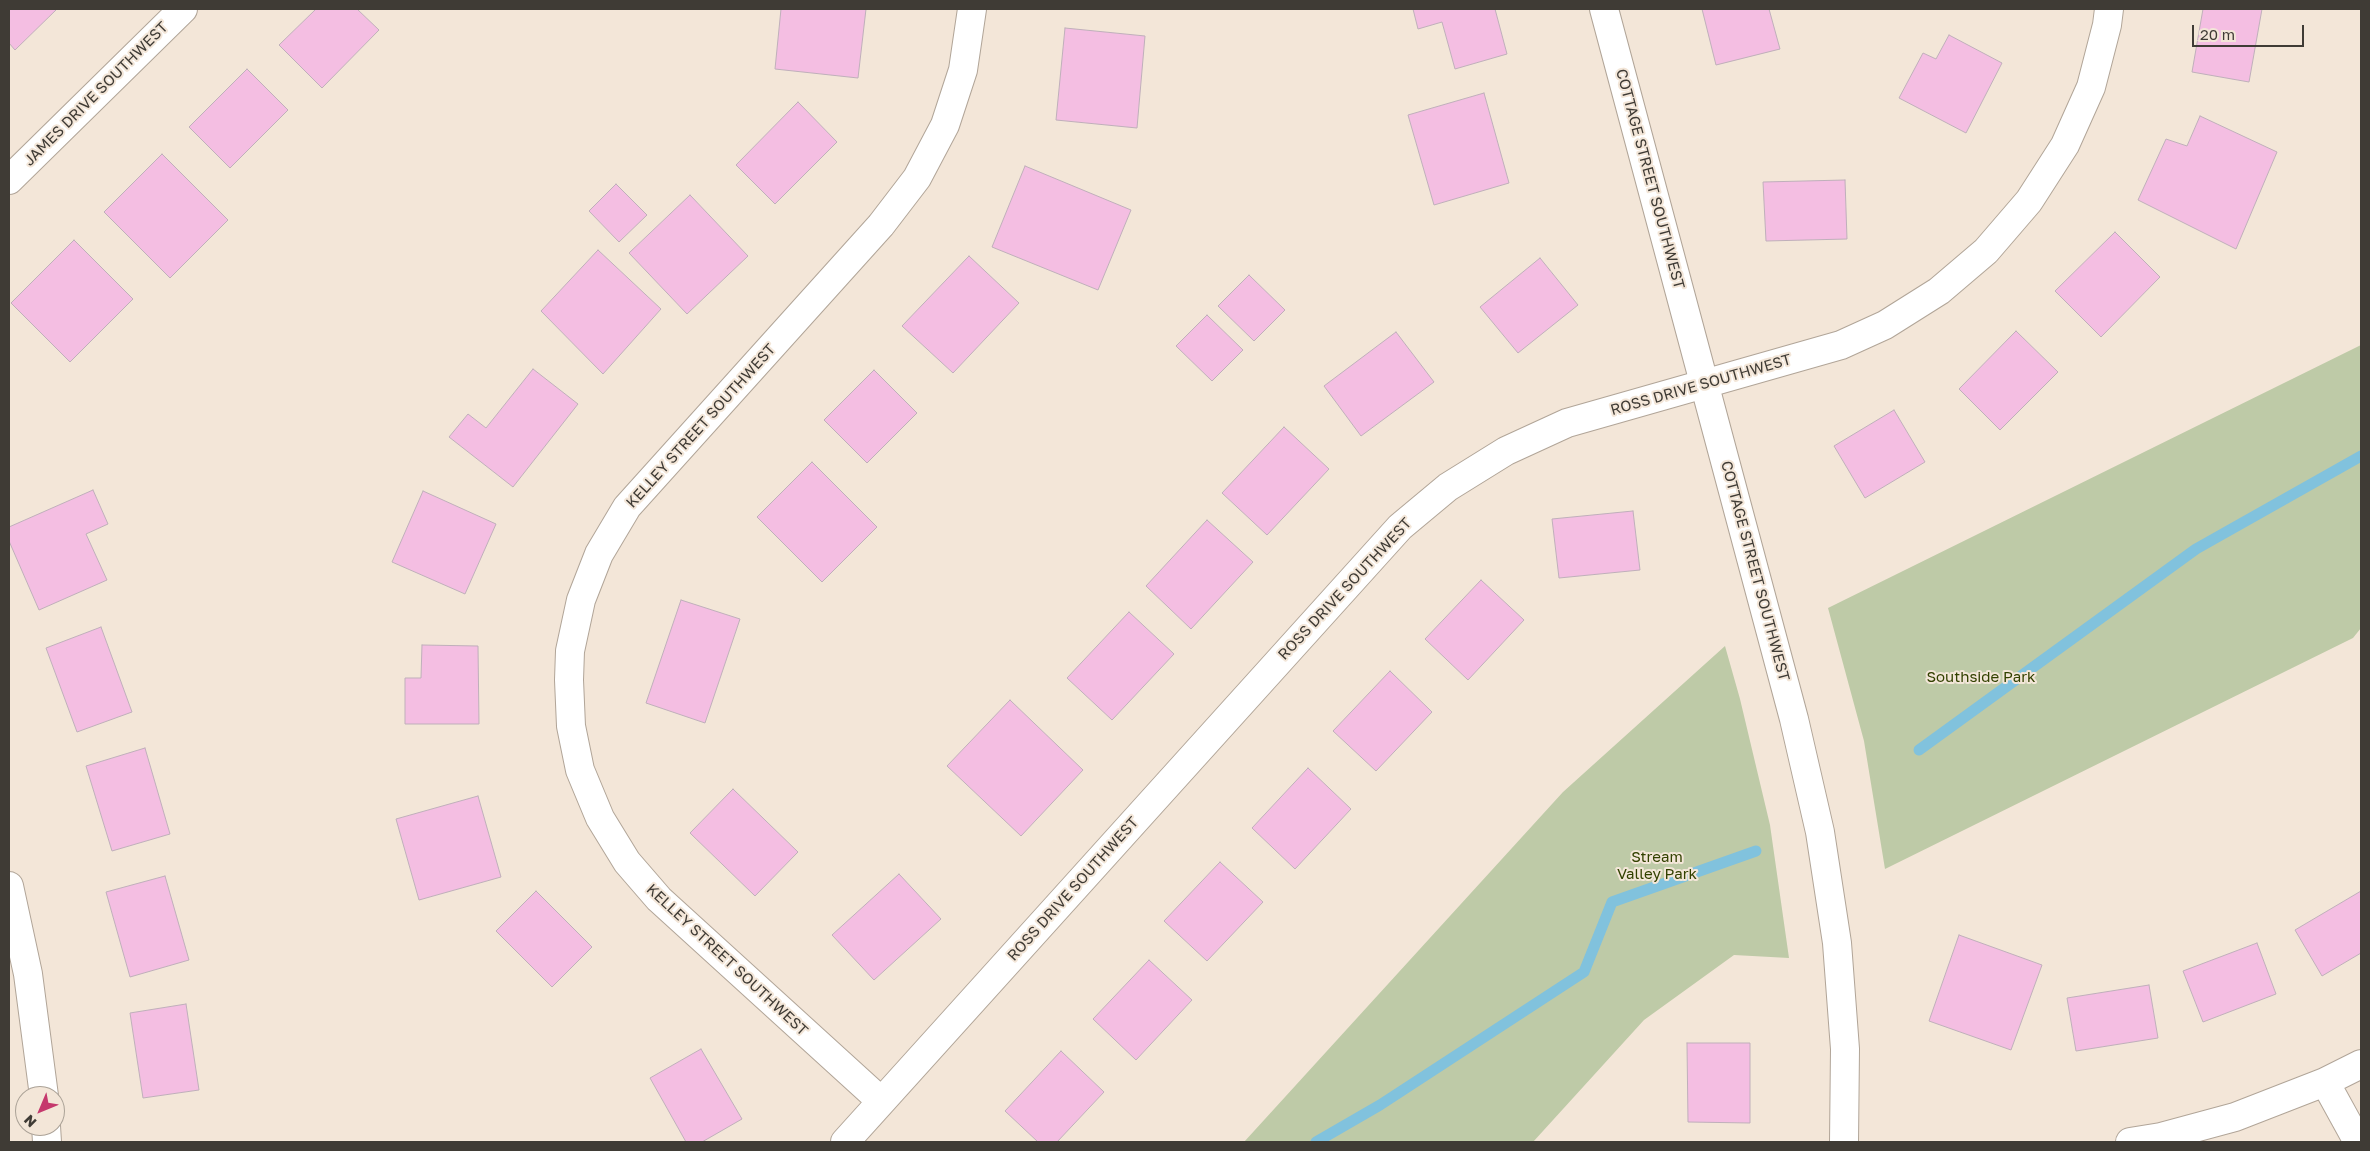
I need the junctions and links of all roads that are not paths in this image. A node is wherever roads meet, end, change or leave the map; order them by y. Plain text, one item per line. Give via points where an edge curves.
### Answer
1 (183, 9) edge
2 (972, 9) edge
3 (1604, 9) edge
4 (2109, 9) edge
5 (9, 180) edge
6 (1704, 384) junction
7 (9, 886) edge
8 (2361, 1064) edge
9 (2325, 1082) junction
10 (43, 1086) edge
11 (881, 1101) junction
12 (845, 1142) edge
13 (1844, 1142) edge
14 (2130, 1142) edge
15 (2358, 1142) edge

1 - 5 street, JAMES DRIVE SOUTHWEST
2 - 11 street, KELLEY STREET SOUTHWEST via 963,70 945,124 917,178 881,225 627,507 595,564 581,600 570,651 571,726 580,770 600,818 627,862 659,899
3 - 6 street, COTTAGE STREET SOUTHWEST
4 - 6 street, ROSS DRIVE SOUTHWEST via 2091,87 2065,145 2029,201 1986,251 1939,291 1886,325 1841,345
6 - 11 street, ROSS DRIVE SOUTHWEST via 1567,423 1506,451 1448,487 1400,527
6 - 13 street, COTTAGE STREET SOUTHWEST via 1792,710 1820,832 1838,952 1845,1049
7 - 10 street via 28,974
8 - 9 street
9 - 14 street via 2235,1117
9 - 15 street
11 - 12 street, ROSS DRIVE SOUTHWEST

